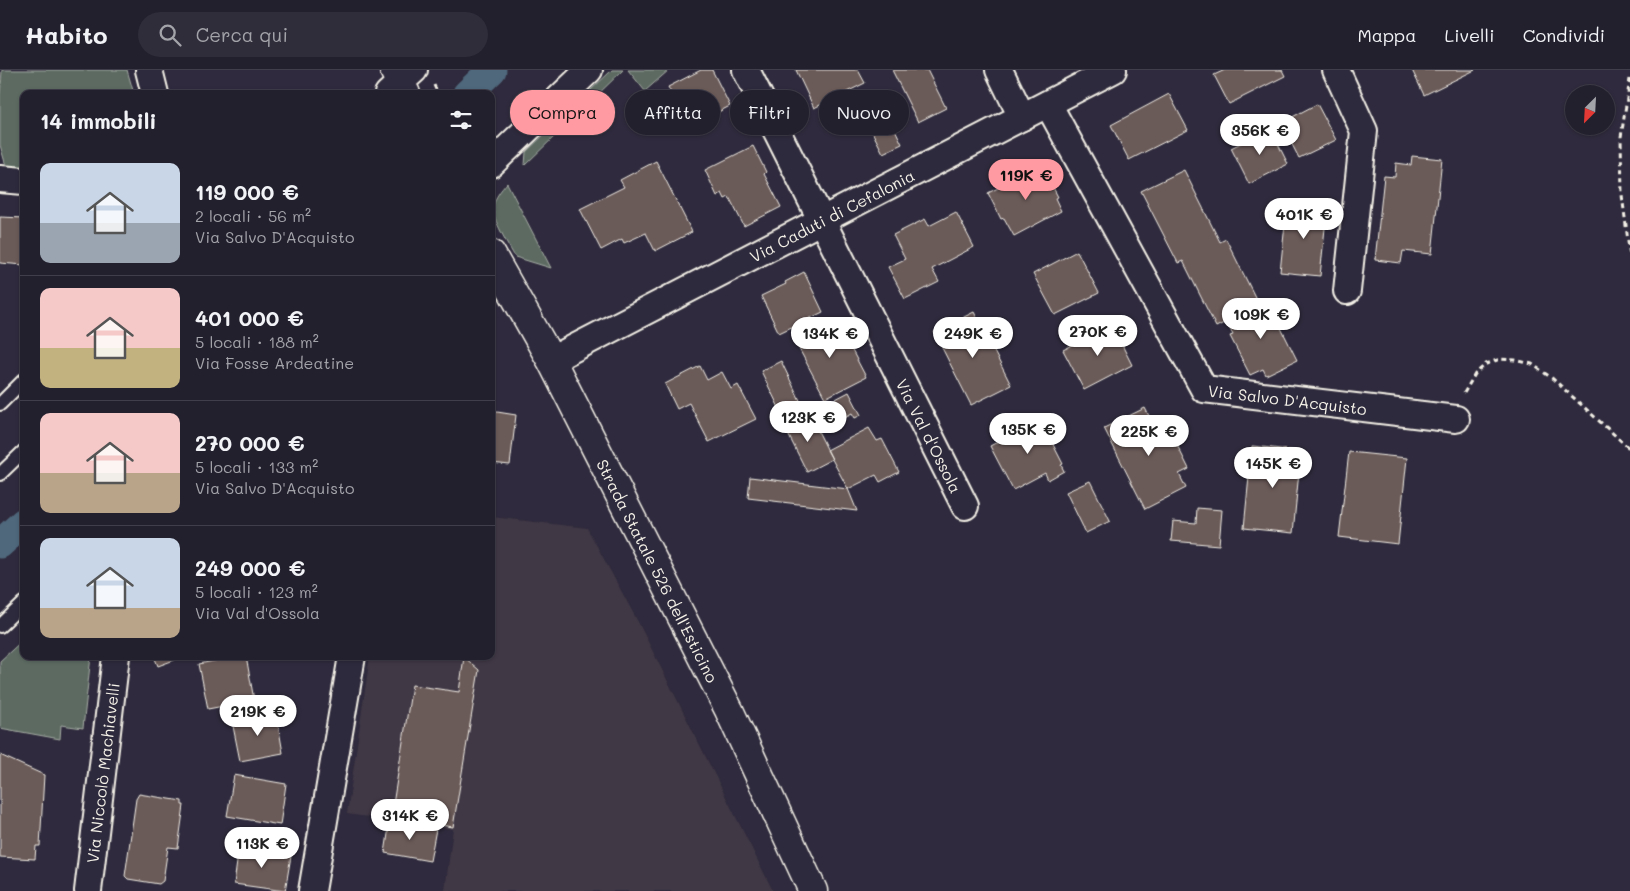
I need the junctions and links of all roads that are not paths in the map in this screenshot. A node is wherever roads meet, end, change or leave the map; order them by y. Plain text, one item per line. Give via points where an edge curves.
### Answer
1 (149, 70) edge
2 (589, 70) edge
3 (746, 70) edge
4 (999, 70) edge
5 (1113, 70) edge
6 (1336, 70) edge
7 (154, 90) edge
8 (1048, 104) junction
9 (1022, 117) junction
10 (495, 160) edge
11 (0, 179) edge
12 (20, 181) edge
13 (822, 220) junction
14 (495, 261) edge
15 (1347, 291) dead end
16 (551, 360) junction
17 (20, 384) edge
18 (0, 404) edge
19 (1456, 419) road end
20 (20, 455) edge
21 (0, 474) edge
22 (965, 506) dead end
23 (20, 607) edge
24 (0, 626) edge
25 (116, 660) edge
26 (351, 660) edge
27 (88, 891) edge
28 (312, 891) edge
29 (813, 891) edge

1 - 7 street
2 - 10 street
3 - 13 street, Via Val d'Ossola
4 - 9 street
5 - 8 street, Via Caduti di Cefalonia
6 - 15 street via 1364,132
8 - 9 street, Via Caduti di Cefalonia
8 - 19 street, Via Salvo D'Acquisto via 1204,390
9 - 13 street, Via Caduti di Cefalonia
11 - 12 street
13 - 16 street, Via Caduti di Cefalonia
13 - 22 street, Via Val d'Ossola
14 - 16 street, Strada Statale 526 dell'Esticino
16 - 29 street, Strada Statale 526 dell'Esticino via 728,710
17 - 18 lane
20 - 21 lane
23 - 24 lane
25 - 27 street, Via Niccolò Machiavelli
26 - 28 street

